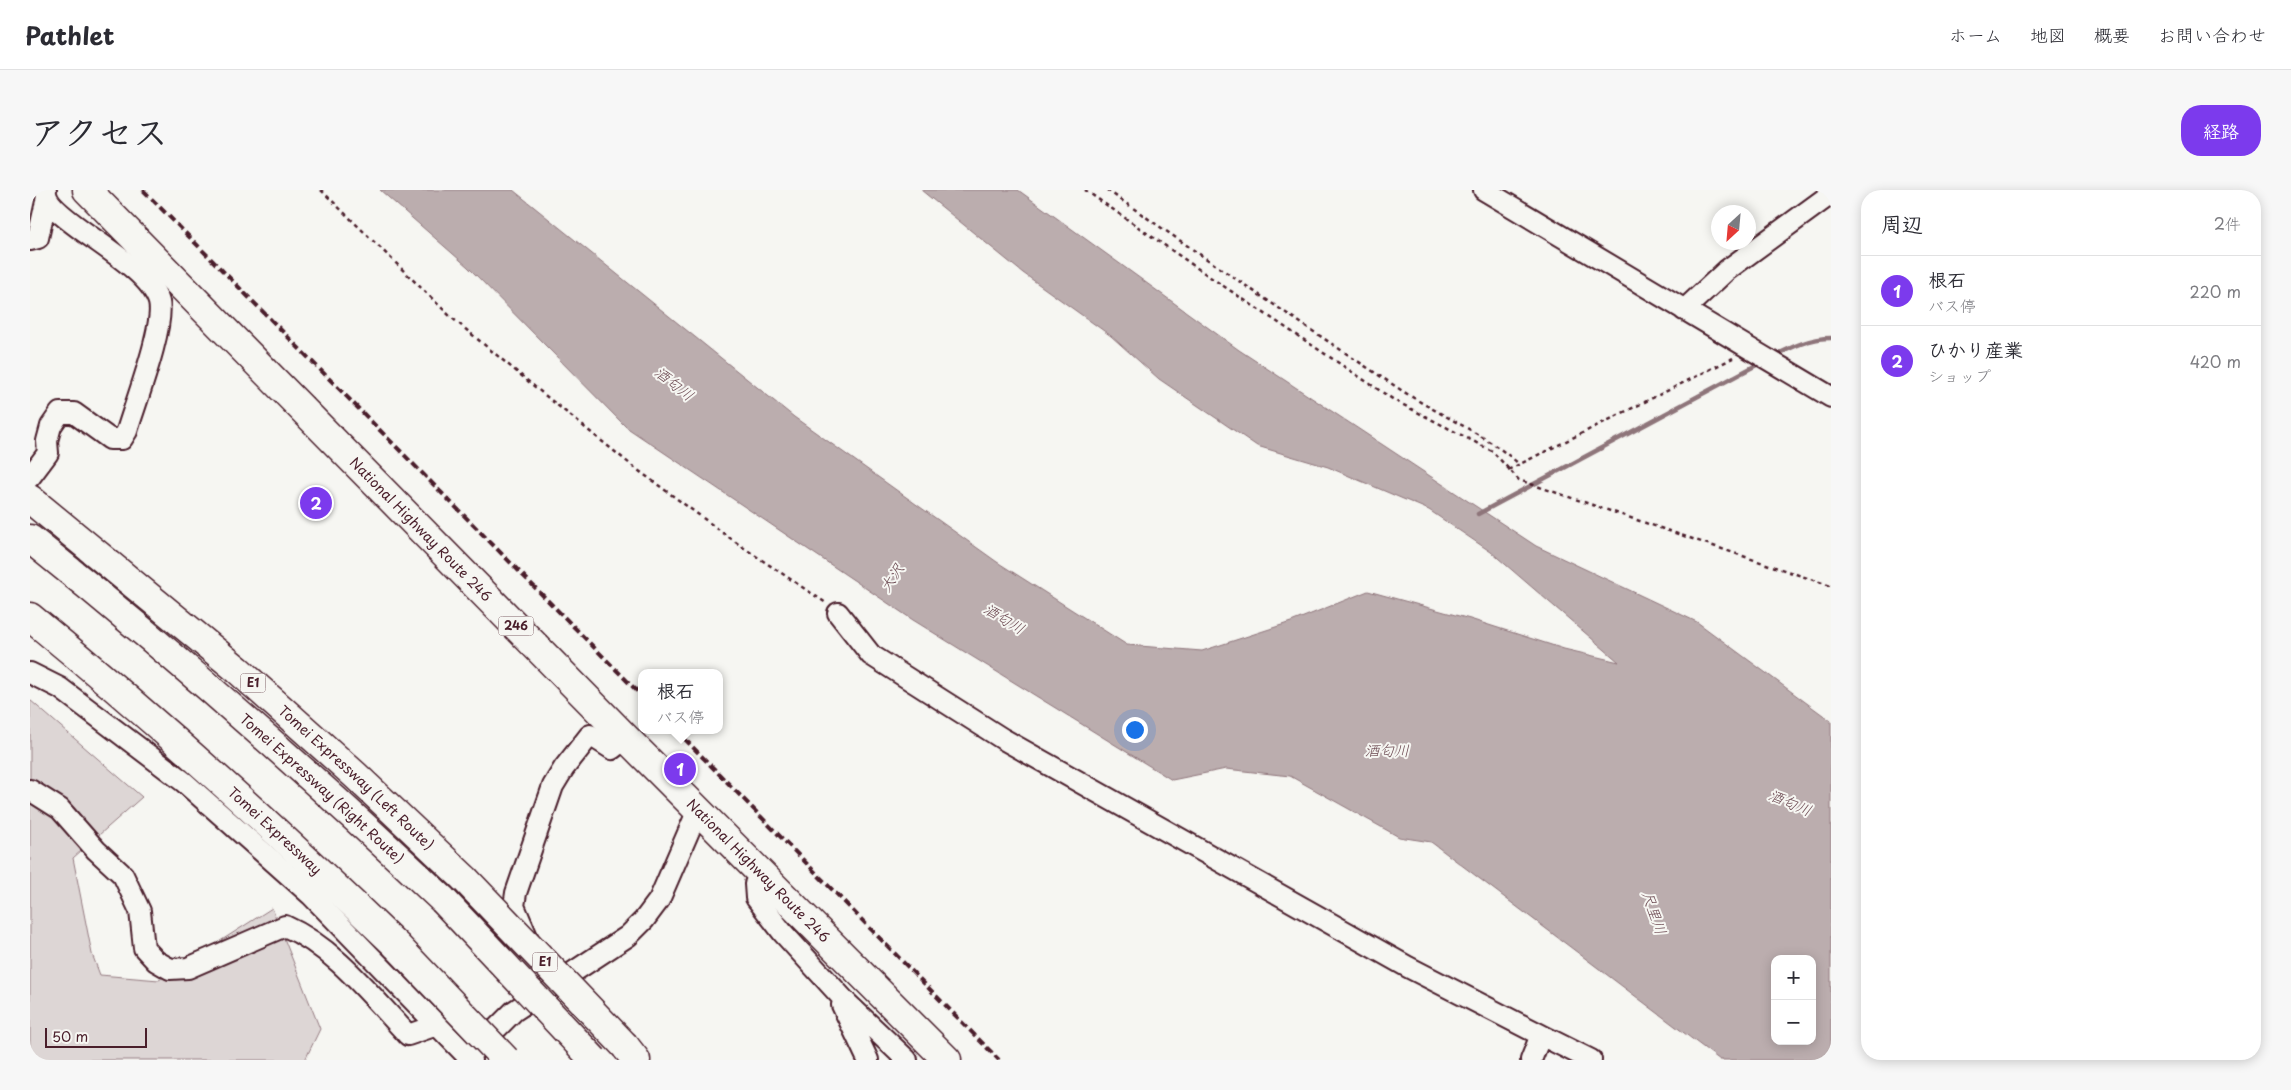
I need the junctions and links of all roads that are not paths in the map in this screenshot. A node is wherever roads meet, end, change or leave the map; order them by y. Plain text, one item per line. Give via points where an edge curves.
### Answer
1 (87, 190) edge
2 (1484, 190) edge
3 (46, 192) edge
4 (1826, 194) edge
5 (30, 234) edge
6 (30, 240) edge
7 (1684, 310) junction
8 (1831, 396) edge
9 (36, 470) edge
10 (30, 499) edge
11 (30, 539) edge
12 (838, 613) road end
13 (30, 617) edge
14 (30, 673) edge
15 (626, 738) junction
16 (30, 790) edge
17 (698, 810) junction
18 (763, 875) junction
19 (548, 989) junction
20 (843, 998) junction
21 (437, 1024) junction
22 (1541, 1035) junction
23 (631, 1053) edge
24 (469, 1059) edge
25 (506, 1060) edge
26 (594, 1060) edge
27 (868, 1060) edge
28 (906, 1060) edge
29 (946, 1060) edge
30 (1531, 1060) edge
31 (1591, 1060) edge

1 - 15 highway, National Highway Route 246 / 246
2 - 7 street
3 - 5 street via 33,234
3 - 6 street via 38,238
3 - 9 street via 56,212 113,251 145,278 158,302 160,324 122,439 110,439 74,413 60,413 47,440 48,452
4 - 7 street via 1726,270
7 - 8 street
10 - 23 highway, Tomei Expressway (Left Route) / E1, bridge via 238,670 355,775 465,879
11 - 26 highway, Tomei Expressway (Right Route) / E1, bridge via 225,700 334,797 443,900
12 - 22 street via 871,655 1003,739 1391,958
13 - 25 highway, Tomei Expressway, bridge via 300,852 398,946
14 - 21 street via 60,688 184,782 311,895
15 - 17 highway, National Highway Route 246 / 246
15 - 19 street via 612,749 590,735 564,768 553,786 516,893 514,906
16 - 21 street via 60,809 123,875 140,911 144,948 156,961 170,969 188,968 285,926 305,935 337,962 408,1035
17 - 18 highway, National Highway Route 246 / 246
17 - 19 street via 659,900 644,920 628,936
18 - 20 street via 755,884 756,898 783,933
18 - 29 highway, National Highway Route 246 / 246
19 - 24 street via 514,1011
20 - 27 street via 842,1005
20 - 28 street
21 - 24 street
22 - 30 street
22 - 31 street

